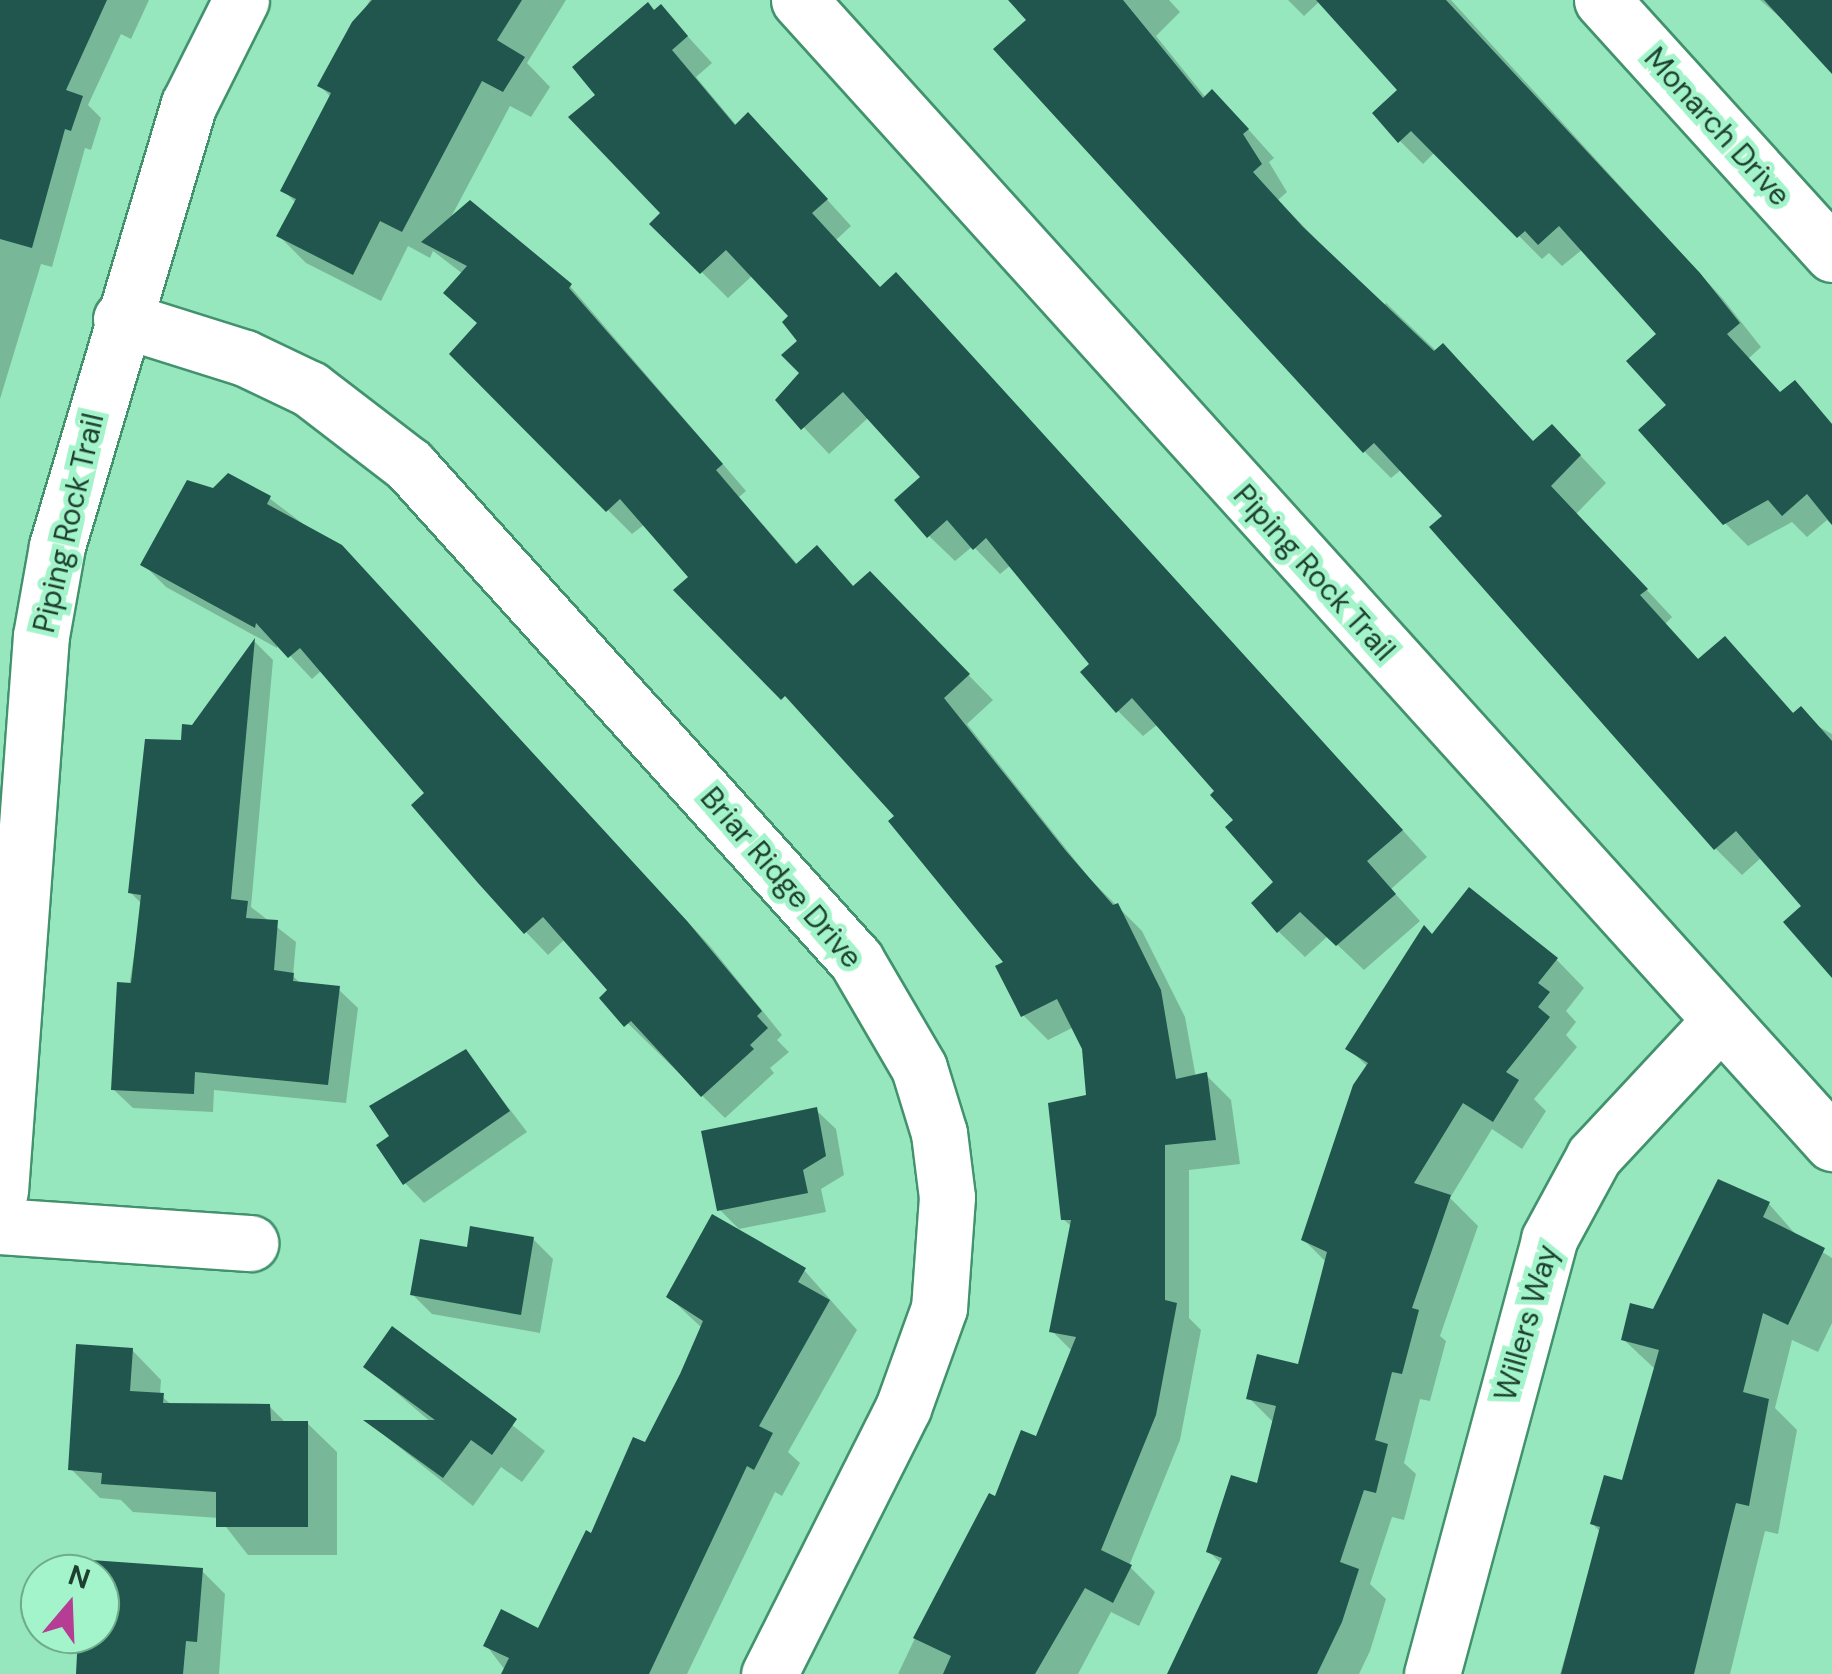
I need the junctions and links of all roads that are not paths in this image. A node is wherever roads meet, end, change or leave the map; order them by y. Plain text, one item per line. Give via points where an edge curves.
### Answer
1 (241, 0) edge
2 (1602, 0) edge
3 (824, 9) edge
4 (1832, 254) edge
5 (121, 319) junction
6 (1718, 1023) junction
7 (1832, 1144) edge
8 (0, 1191) edge
9 (0, 1226) edge
10 (250, 1243) dead end
11 (769, 1674) edge
12 (1432, 1674) edge

1 - 5 street, Piping Rock Trail via 189,104
2 - 4 street, Monarch Drive
3 - 6 street, Piping Rock Trail
5 - 8 street, Piping Rock Trail via 57,546 41,636
5 - 11 street, Briar Ridge Drive via 245,358 310,389 409,465 856,960 919,1068 939,1133 947,1197 939,1308 902,1408
6 - 7 street, Piping Rock Trail
6 - 12 street, Willers Way via 1594,1156 1550,1239
9 - 10 street

